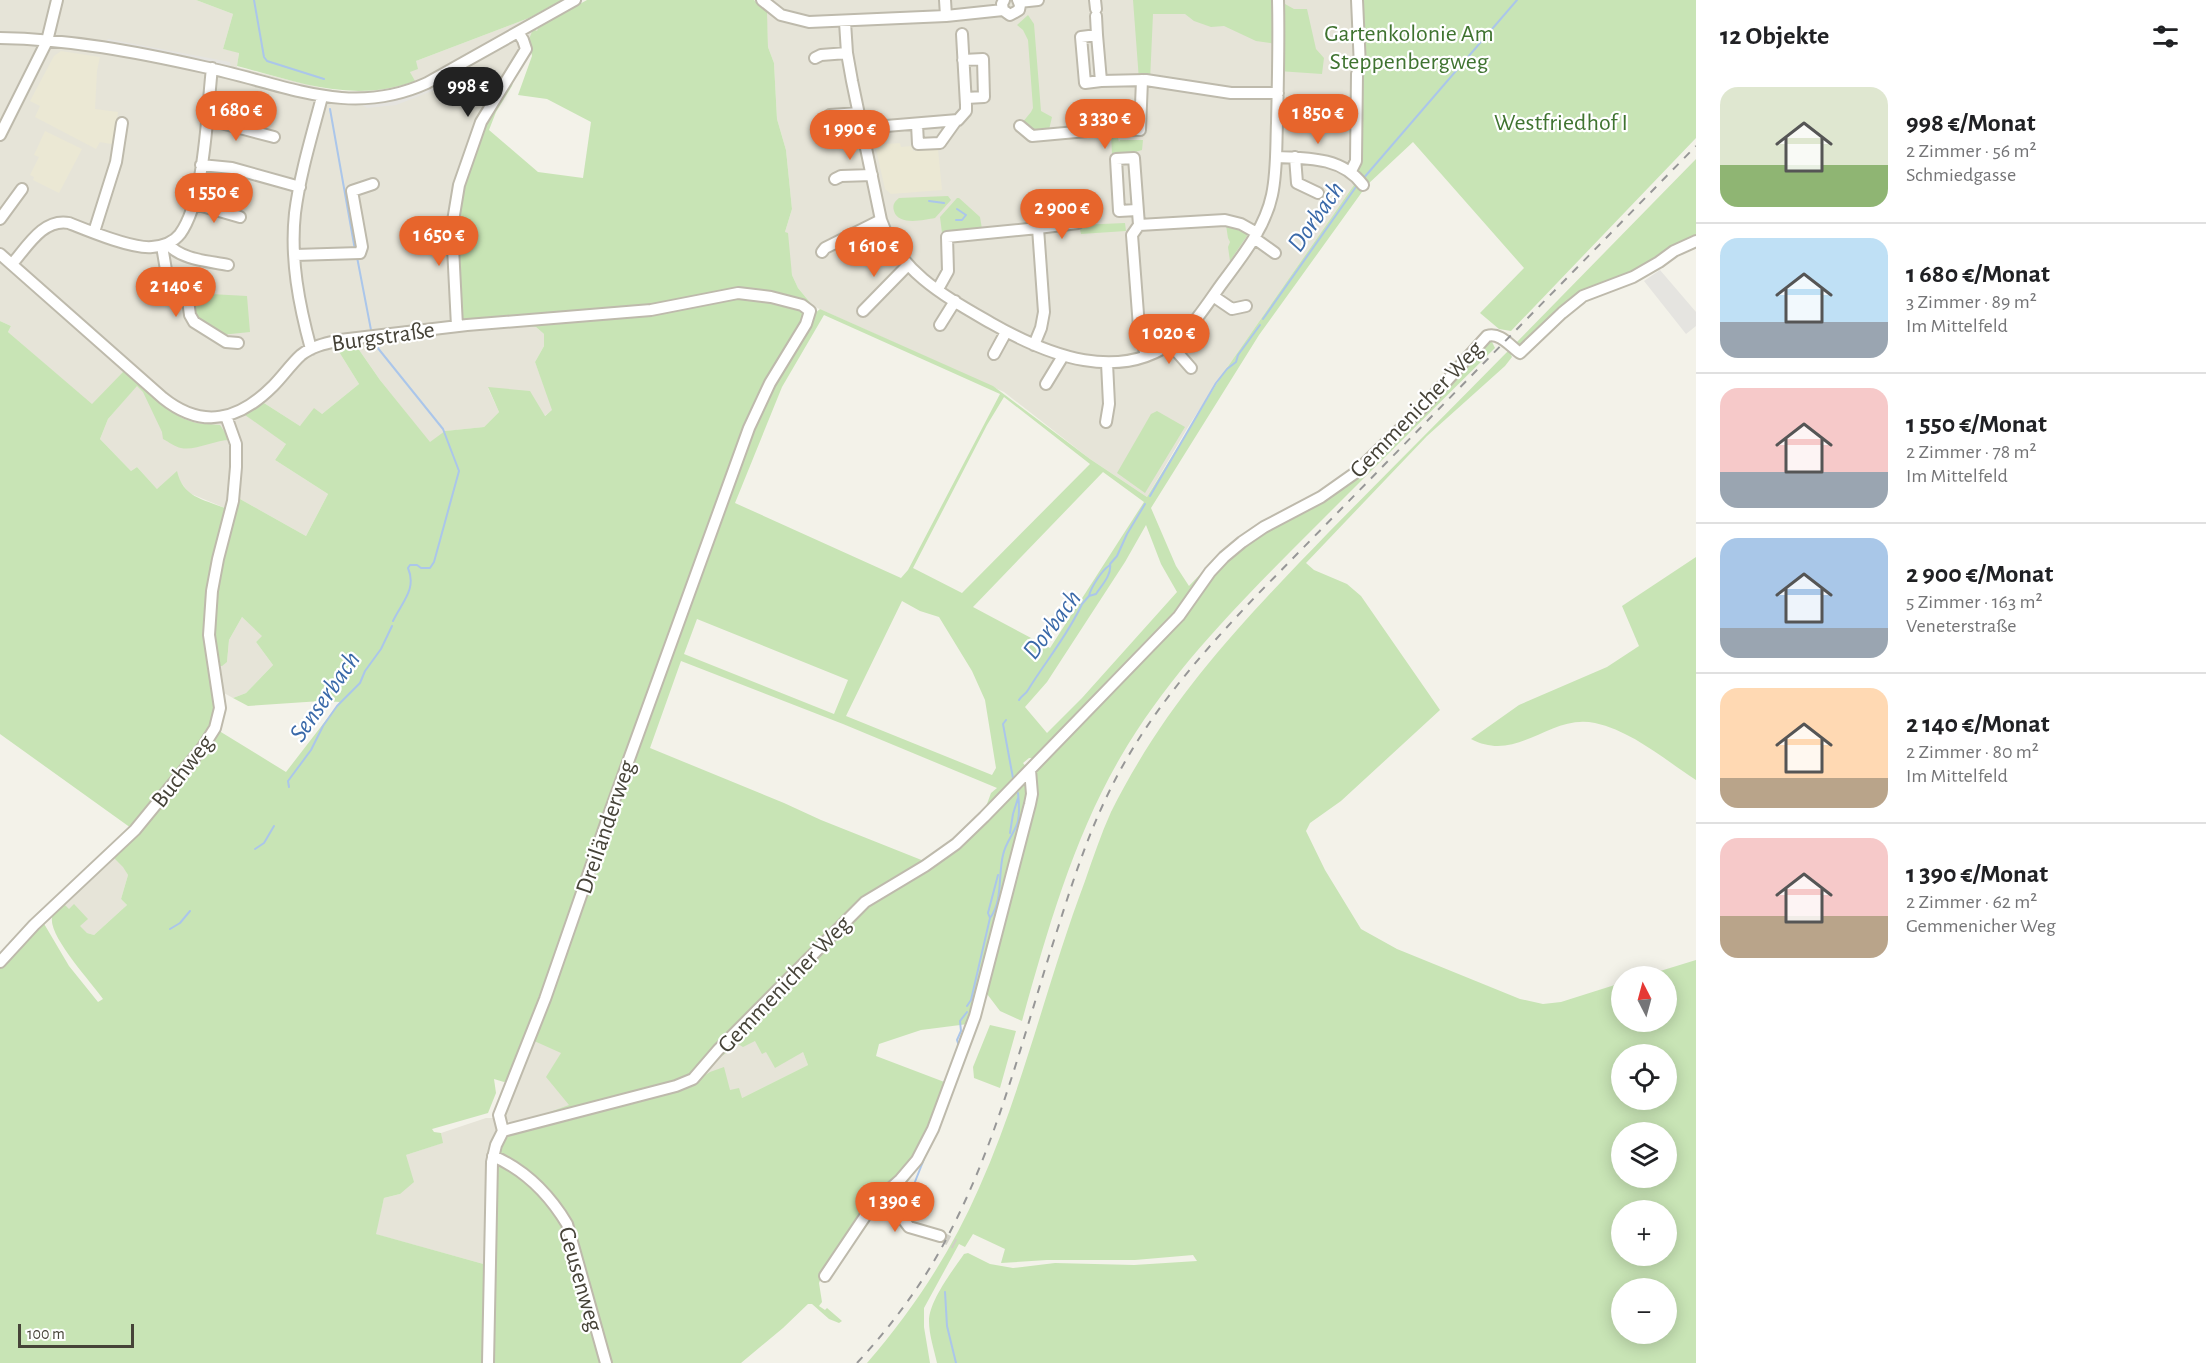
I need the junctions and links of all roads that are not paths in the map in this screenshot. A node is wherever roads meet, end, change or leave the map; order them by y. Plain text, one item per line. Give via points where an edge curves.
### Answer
1 (57, 0) edge
2 (575, 0) edge
3 (762, 0) edge
4 (945, 0) edge
5 (1038, 0) edge
6 (1278, 0) edge
7 (1357, 0) edge
8 (1018, 1) edge
9 (1003, 5) edge
10 (1096, 8) edge
11 (946, 16) junction
12 (844, 22) junction
13 (962, 25) junction
14 (518, 32) junction
15 (1097, 35) junction
16 (0, 38) edge
17 (47, 40) junction
18 (847, 53) junction
19 (815, 58) dead end
20 (963, 60) junction
21 (212, 68) junction
22 (1142, 80) junction
23 (1101, 81) junction
24 (1278, 93) junction
25 (322, 97) junction
26 (966, 98) junction
27 (859, 113) junction
28 (824, 118) dead end
29 (206, 119) junction
30 (955, 122) junction
31 (122, 123) dead end
32 (917, 124) junction
33 (1020, 126) dead end
34 (862, 128) junction
35 (0, 135) edge
36 (274, 137) dead end
37 (1276, 157) junction
38 (1295, 158) junction
39 (201, 165) junction
40 (872, 175) junction
41 (835, 179) dead end
42 (374, 184) dead end
43 (300, 187) junction
44 (22, 189) dead end
45 (1318, 193) dead end
46 (195, 204) junction
47 (1137, 210) junction
48 (240, 216) dead end
49 (0, 219) edge
50 (881, 220) junction
51 (1078, 223) dead end
52 (1139, 225) junction
53 (1038, 228) junction
54 (94, 232) junction
55 (1256, 236) junction
56 (1696, 241) edge
57 (165, 245) junction
58 (822, 252) dead end
59 (1275, 253) dead end
60 (0, 254) edge
61 (295, 255) junction
62 (12, 264) junction
63 (228, 265) dead end
64 (907, 266) junction
65 (938, 289) junction
66 (1213, 296) junction
67 (955, 301) junction
68 (1246, 306) dead end
69 (810, 311) joint
70 (863, 311) dead end
71 (940, 325) dead end
72 (457, 326) junction
73 (1006, 332) junction
74 (238, 343) dead end
75 (1170, 344) junction
76 (1034, 345) junction
77 (311, 349) junction
78 (994, 354) dead end
79 (1063, 356) junction
80 (1146, 356) junction
81 (1107, 363) junction
82 (1191, 368) dead end
83 (1046, 384) dead end
84 (226, 416) junction
85 (1106, 422) dead end
86 (1030, 770) junction
87 (0, 962) edge
88 (503, 1131) junction
89 (493, 1156) junction
90 (890, 1189) junction
91 (940, 1236) tunnel mouth
92 (825, 1276) dead end
93 (488, 1363) edge
94 (606, 1363) edge

1 - 17 street
2 - 14 street
3 - 12 street via 781,15 796,20
4 - 11 street
5 - 8 street
6 - 24 street
7 - 38 street via 1357,178 1323,160
8 - 9 street via 1020,9 1014,15 1007,14
9 - 13 street
10 - 15 street
11 - 12 street
11 - 13 street
12 - 18 street
13 - 20 street
14 - 25 street via 441,76 405,91 374,98
14 - 72 street via 525,49 481,122 454,208 452,250
15 - 23 street
15 - 23 street via 1081,37 1084,74 1085,82
16 - 17 street
17 - 21 street
17 - 35 street
18 - 19 street
18 - 27 street
20 - 26 street
20 - 26 street via 982,59 984,97
21 - 25 street
21 - 29 street
22 - 23 street
22 - 24 street via 1231,93
22 - 33 street via 1140,130 1032,136
24 - 37 street
25 - 43 street
26 - 30 street via 966,111
27 - 28 street
27 - 34 street
29 - 36 street
29 - 39 street
30 - 32 street
30 - 32 street via 940,143 918,144
31 - 54 street via 116,162
32 - 34 street
34 - 40 street
37 - 38 street
37 - 55 street via 1272,195
38 - 45 street via 1297,183
39 - 43 street via 232,168
39 - 46 street
40 - 41 street
40 - 50 street
42 - 61 street via 352,191 360,253
43 - 61 street
44 - 49 street
46 - 48 street
46 - 57 street via 179,235
47 - 47 street via 1134,158 1116,159 1119,211
47 - 52 street
50 - 58 street
50 - 64 street
51 - 53 street
52 - 55 street via 1225,220 1241,224
52 - 80 street via 1132,235 1139,327
53 - 65 street via 947,237 948,271
53 - 76 street via 1044,312
54 - 57 street via 140,246
54 - 62 street via 62,222 51,224
55 - 59 street
55 - 66 street
56 - 86 street, Gemmenicher Weg via 1633,277 1583,296 1520,353 1500,337 1486,336 1425,405 1355,473 1321,497 1257,532 1224,558 1179,616
57 - 63 street via 182,254
57 - 74 street via 166,270 187,293 194,322 225,342
60 - 62 street, Burgstraße
61 - 77 street via 298,297
62 - 84 street, Burgstraße via 171,405 196,416
64 - 65 street
64 - 70 street
65 - 67 street
66 - 68 street via 1233,311
66 - 75 street via 1193,323
67 - 71 street
67 - 73 street
69 - 72 street, Burgstraße via 771,297 738,293 651,310
69 - 88 street, Dreiländerweg via 745,437 500,1115
72 - 77 street, Burgstraße via 340,340
73 - 76 street
73 - 78 street
75 - 80 street
75 - 82 street
76 - 79 street
77 - 84 street, Burgstraße via 258,401
79 - 81 street
79 - 83 street
80 - 81 street
81 - 85 street
84 - 87 street, Buchweg via 236,444 236,467 233,501 212,591 209,635 220,708 215,728 135,830
86 - 88 street, Gemmenicher Weg via 956,844 859,908 693,1079
86 - 90 street via 1030,804 970,1029 923,1149 911,1169
88 - 89 street, Dreiländerweg
89 - 93 street, Dreiländerweg
89 - 94 street, Geusenweg via 540,1188 567,1224
90 - 91 street via 909,1227
90 - 92 street via 874,1203

